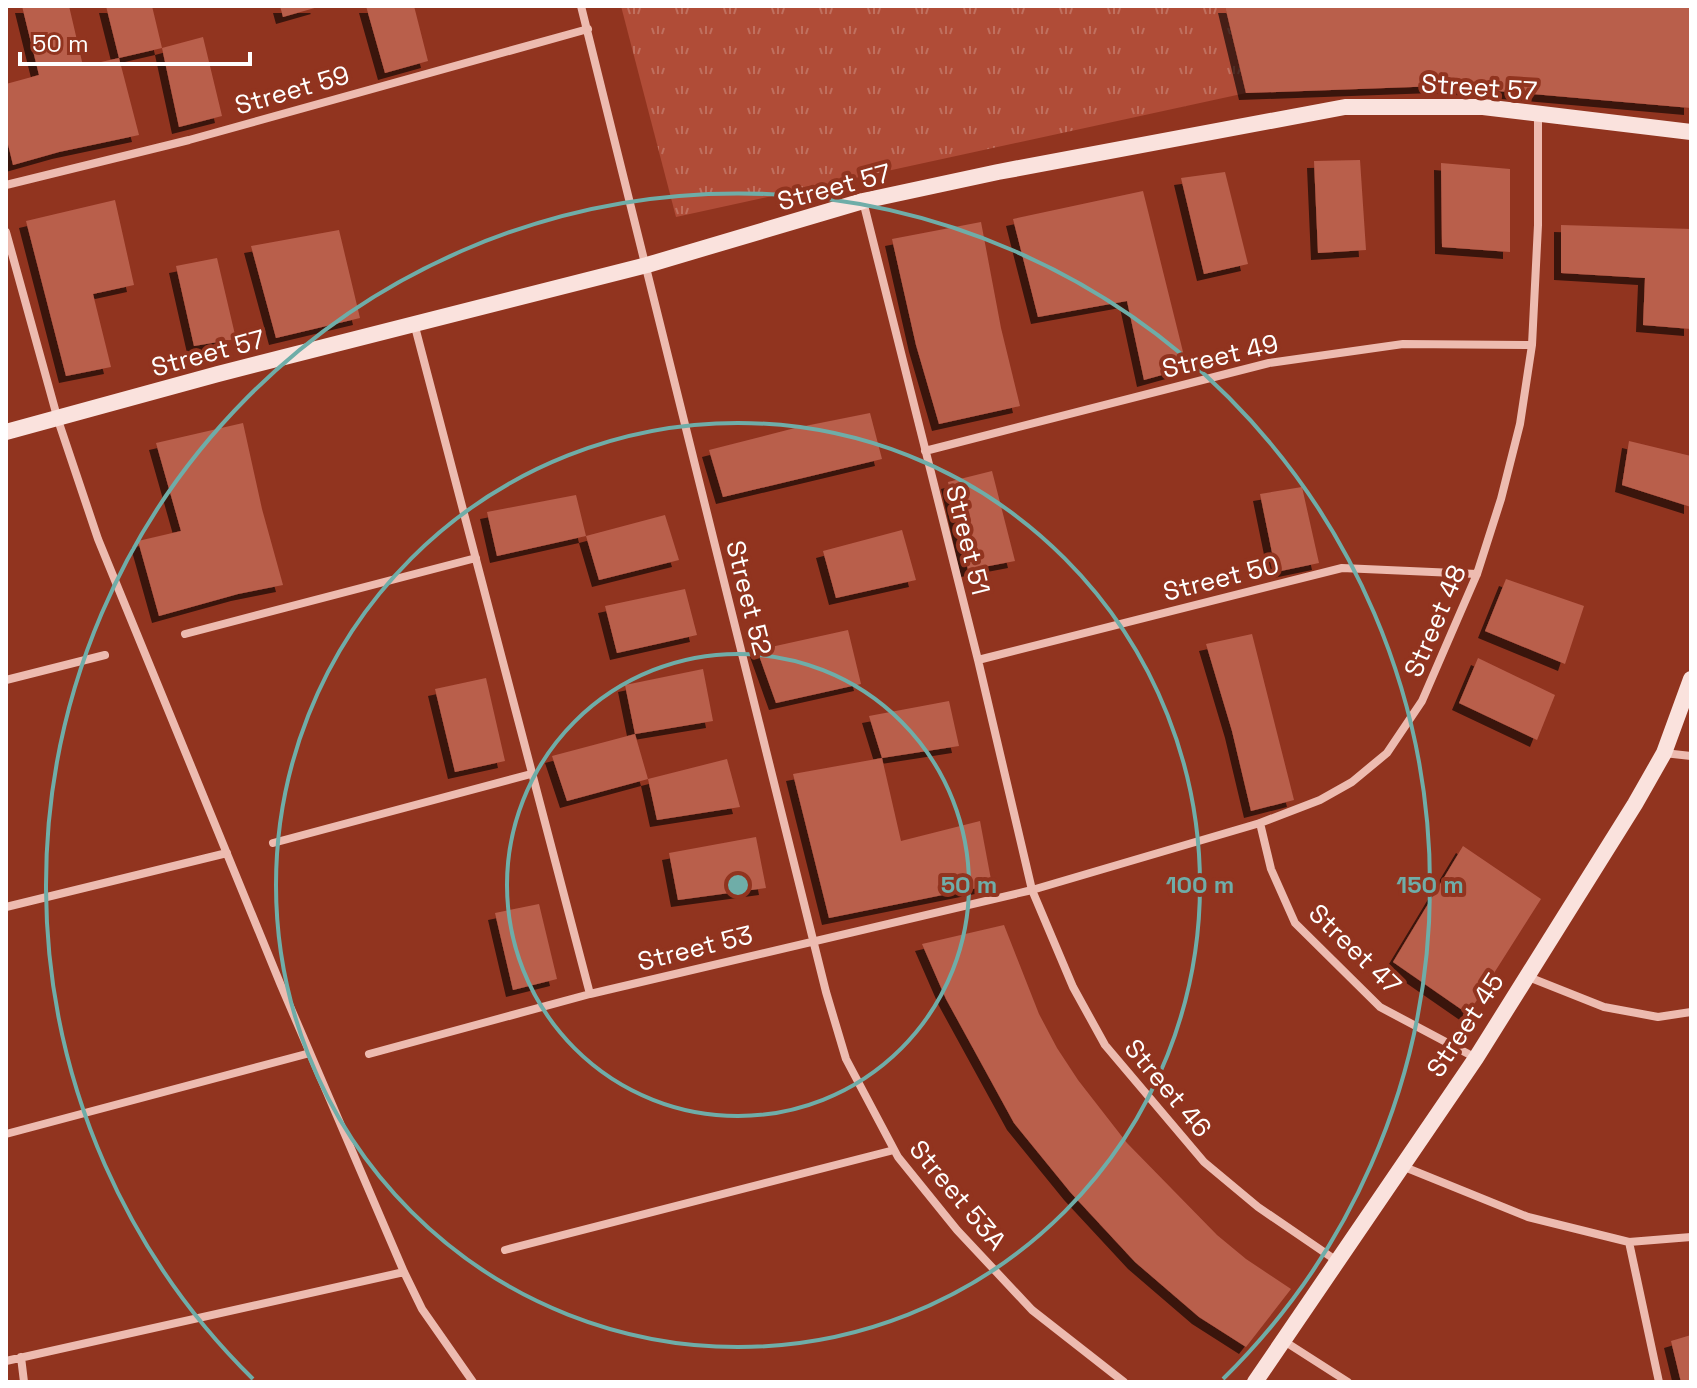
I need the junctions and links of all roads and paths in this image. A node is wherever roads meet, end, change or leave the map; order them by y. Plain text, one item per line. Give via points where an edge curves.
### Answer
1 (581, 6) edge
2 (588, 29) junction
3 (1538, 115) junction
4 (1691, 132) edge
5 (6, 185) edge
6 (863, 201) junction
7 (6, 232) edge
8 (647, 265) junction
9 (414, 323) junction
10 (1532, 345) junction
11 (58, 420) junction
12 (6, 432) edge
13 (925, 451) junction
14 (476, 558) junction
15 (1477, 574) junction
16 (185, 634) dead end
17 (105, 655) dead end
18 (978, 660) junction
19 (1691, 679) edge
20 (6, 680) edge
21 (1664, 753) junction
22 (1691, 756) edge
23 (531, 774) junction
24 (1260, 823) junction
25 (273, 843) dead end
26 (227, 853) junction
27 (1032, 890) junction
28 (6, 907) edge
29 (813, 940) junction
30 (1525, 976) junction
31 (590, 994) junction
32 (1691, 1012) edge
33 (310, 1053) junction
34 (369, 1054) dead end
35 (1476, 1058) junction
36 (6, 1134) edge
37 (894, 1150) junction
38 (1401, 1166) junction
39 (1691, 1237) edge
40 (1629, 1242) junction
41 (505, 1250) dead end
42 (1337, 1261) junction
43 (404, 1272) junction
44 (1284, 1341) junction
45 (21, 1357) junction
46 (6, 1361) edge
47 (24, 1382) edge
48 (473, 1382) edge
49 (1124, 1382) edge
50 (1255, 1382) edge
51 (1348, 1382) edge
52 (1659, 1382) edge

1 - 2 street, Street 52
2 - 5 street, Street 59
2 - 8 street, Street 52
3 - 4 street, Street 57
3 - 6 street, Street 57 via 1483,107 1345,107
3 - 10 street, Street 48
6 - 8 street, Street 57
6 - 13 street, Street 51
7 - 11 street
8 - 9 street, Street 57
8 - 29 street, Street 52
9 - 11 street, Street 57
9 - 14 street
10 - 13 street, Street 49 via 1403,344 1269,363
10 - 15 street, Street 48 via 1520,424
11 - 12 street, Street 57
11 - 26 street via 98,539
13 - 18 street, Street 51
14 - 16 street
14 - 23 street
15 - 18 street, Street 50 via 1342,568
15 - 24 street, Street 48 via 1422,701 1387,753 1320,800
17 - 20 street
18 - 27 street, Street 51
19 - 21 street, Street 45
21 - 22 street
21 - 30 street, Street 45
23 - 25 street
23 - 31 street
24 - 27 street, Street 48
24 - 35 street, Street 47 via 1271,869 1295,923 1380,1007
26 - 28 street
26 - 33 street
27 - 29 street, Street 53
27 - 42 street, Street 46 via 1073,987 1105,1045 1204,1162
29 - 31 street, Street 53
29 - 37 street, Street 53A via 846,1059
30 - 32 street via 1604,1007 1658,1017
30 - 35 street, Street 45
31 - 34 street, Street 53
33 - 36 street
33 - 43 street
35 - 38 street, Street 45
37 - 41 street
37 - 49 street, Street 53A via 957,1230 1032,1310
38 - 40 street via 1528,1217
38 - 42 street, Street 45
39 - 40 street
40 - 52 street
42 - 44 street, Street 45
43 - 45 street
43 - 48 street via 422,1309
44 - 50 street, Street 45
44 - 51 street
45 - 46 street
45 - 47 street

